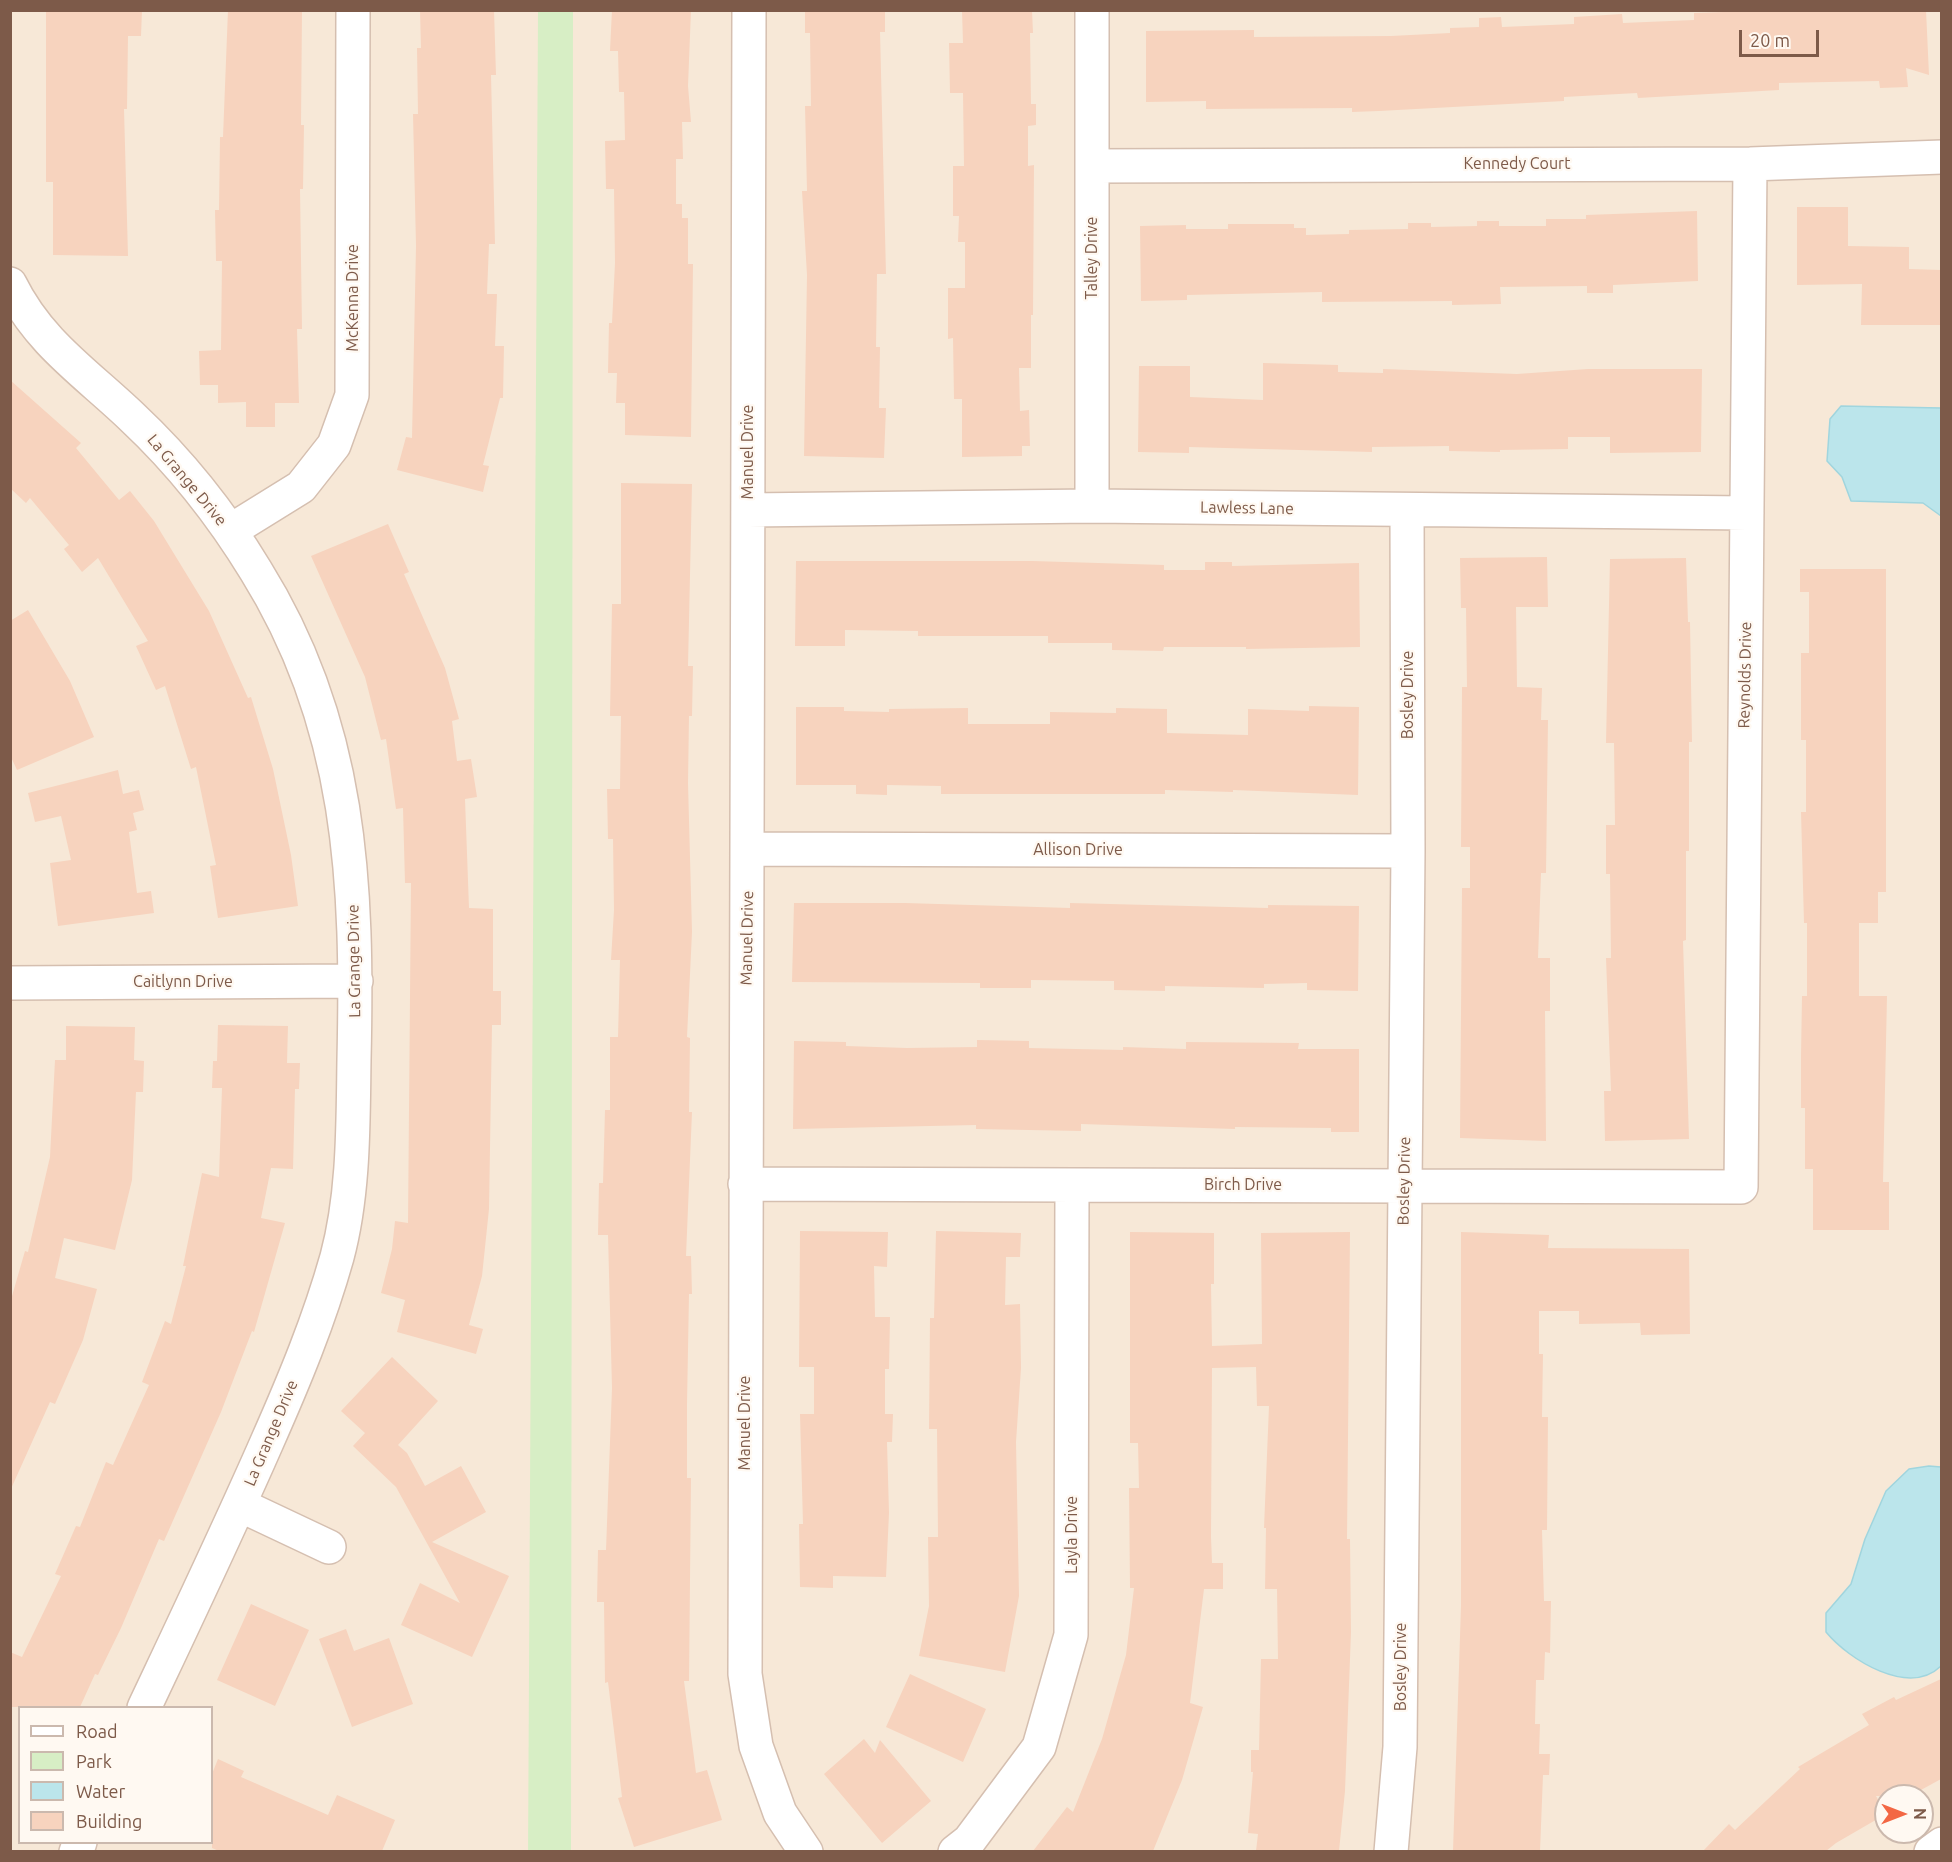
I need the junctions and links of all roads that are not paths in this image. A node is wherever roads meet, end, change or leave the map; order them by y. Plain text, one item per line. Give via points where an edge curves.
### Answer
1 (353, 10) edge
2 (749, 10) edge
3 (1092, 10) edge
4 (1941, 157) edge
5 (1750, 164) junction
6 (1092, 166) junction
7 (10, 284) edge
8 (1092, 506) junction
9 (748, 510) junction
10 (1407, 510) junction
11 (1747, 513) junction
12 (230, 531) junction
13 (748, 849) junction
14 (1408, 851) junction
15 (356, 981) junction
16 (10, 983) edge
17 (745, 1184) junction
18 (1072, 1185) junction
19 (1403, 1186) junction
20 (1741, 1187) joint
21 (240, 1505) junction
22 (329, 1547) dead end
23 (144, 1706) edge
24 (1941, 1844) edge
25 (806, 1851) edge
26 (955, 1851) edge
27 (1391, 1851) edge
28 (1931, 1851) edge

1 - 12 street, McKenna Drive via 352,395 333,445 301,487
2 - 9 street, Manuel Drive
3 - 6 street, Talley Drive
4 - 5 street, Kennedy Court
5 - 6 street, Kennedy Court
5 - 11 street, Reynolds Drive
6 - 8 street, Talley Drive
7 - 12 street, La Grange Drive via 51,345 134,419 174,461
8 - 9 street, Lawless Lane
8 - 10 street, Lawless Lane
9 - 13 street, Manuel Drive
10 - 11 street, Lawless Lane
10 - 14 street, Bosley Drive
11 - 20 street, Reynolds Drive
12 - 15 street, La Grange Drive via 286,624 333,748 352,874
13 - 14 street, Allison Drive
13 - 17 street, Manuel Drive
14 - 19 street, Bosley Drive
15 - 16 street, Caitlynn Drive
15 - 21 street, La Grange Drive via 350,1172 338,1252 313,1337
17 - 18 street, Birch Drive
17 - 25 street, Manuel Drive via 745,1674 756,1746 780,1812
18 - 19 street, Birch Drive
18 - 26 street, Layla Drive via 1071,1635 1039,1747 969,1841
19 - 20 street, Birch Drive
19 - 27 street, Bosley Drive via 1400,1747
21 - 22 street
21 - 23 street, La Grange Drive
24 - 28 street

